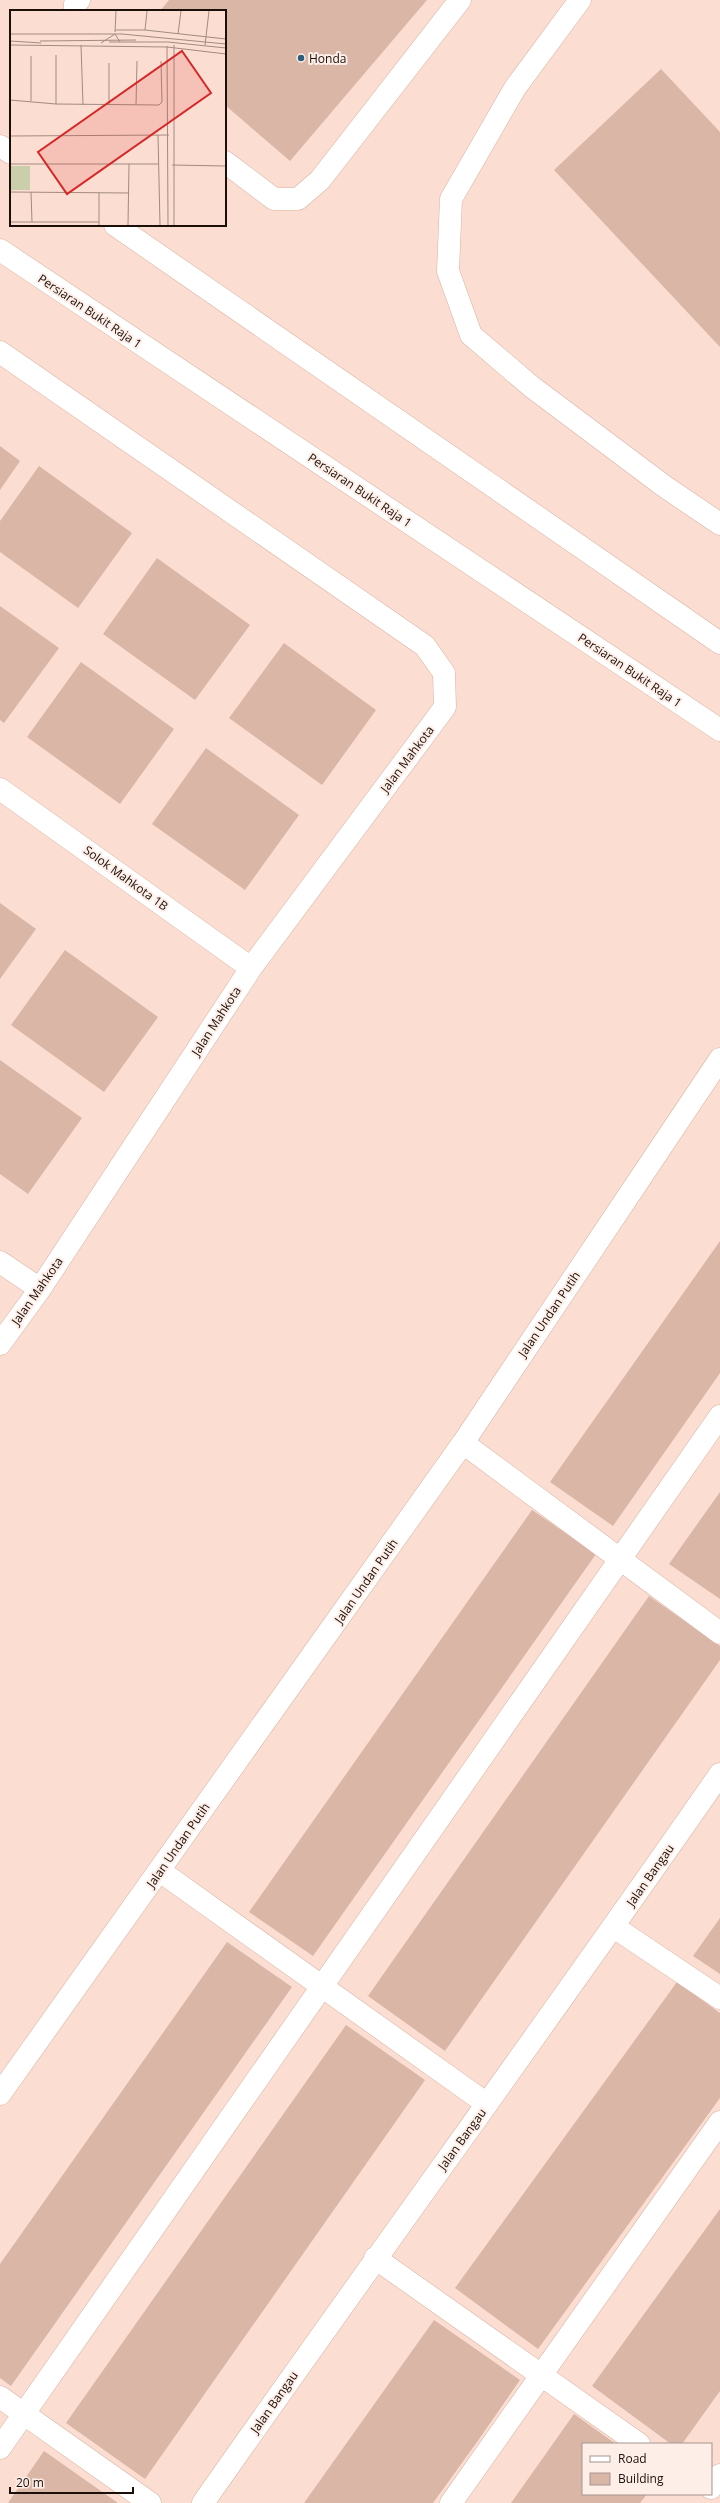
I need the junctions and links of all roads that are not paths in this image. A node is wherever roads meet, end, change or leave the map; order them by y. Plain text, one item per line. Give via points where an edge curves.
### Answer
1 (79, 0) edge
2 (460, 0) edge
3 (580, 0) edge
4 (74, 10) edge
5 (0, 146) edge
6 (10, 152) edge
7 (226, 163) edge
8 (116, 226) edge
9 (0, 250) edge
10 (0, 352) edge
11 (720, 524) edge
12 (720, 643) edge
13 (720, 730) edge
14 (0, 789) edge
15 (251, 968) junction
16 (720, 1059) edge
17 (0, 1262) edge
18 (40, 1289) junction
19 (0, 1344) edge
20 (720, 1416) edge
21 (463, 1443) junction
22 (620, 1560) junction
23 (720, 1633) edge
24 (720, 1774) edge
25 (160, 1871) junction
26 (614, 1927) junction
27 (322, 1987) junction
28 (720, 1998) edge
29 (0, 2094) edge
30 (487, 2104) junction
31 (720, 2122) edge
32 (375, 2258) junction
33 (541, 2376) junction
34 (0, 2397) edge
35 (24, 2414) junction
36 (638, 2443) edge
37 (0, 2448) edge
38 (720, 2476) edge
39 (712, 2487) edge
40 (712, 2495) edge
41 (720, 2501) edge
42 (150, 2503) edge
43 (203, 2503) edge
44 (451, 2503) edge

1 - 4 street
2 - 7 street via 320,180 298,199 274,199
3 - 11 street via 515,88 451,199 448,271 471,335 532,387 664,486
5 - 6 street
8 - 12 street
9 - 13 street, Persiaran Bukit Raja 1
10 - 15 street, Jalan Mahkota via 425,646 444,674 445,707
14 - 15 street, Solok Mahkota 1B
15 - 18 street, Jalan Mahkota
16 - 21 street, Jalan Undan Putih
17 - 18 street
18 - 19 street, Jalan Mahkota
20 - 22 street
21 - 22 street
21 - 25 street, Jalan Undan Putih
22 - 23 street
22 - 27 street
24 - 26 street, Jalan Bangau
25 - 27 street
25 - 29 street, Jalan Undan Putih
26 - 28 street
26 - 30 street, Jalan Bangau
27 - 30 street
27 - 35 street
30 - 32 street, Jalan Bangau
31 - 33 street
32 - 33 street
32 - 43 street, Jalan Bangau
33 - 36 street
33 - 44 street
34 - 35 street
35 - 37 street
35 - 42 street
38 - 39 street
40 - 41 street

